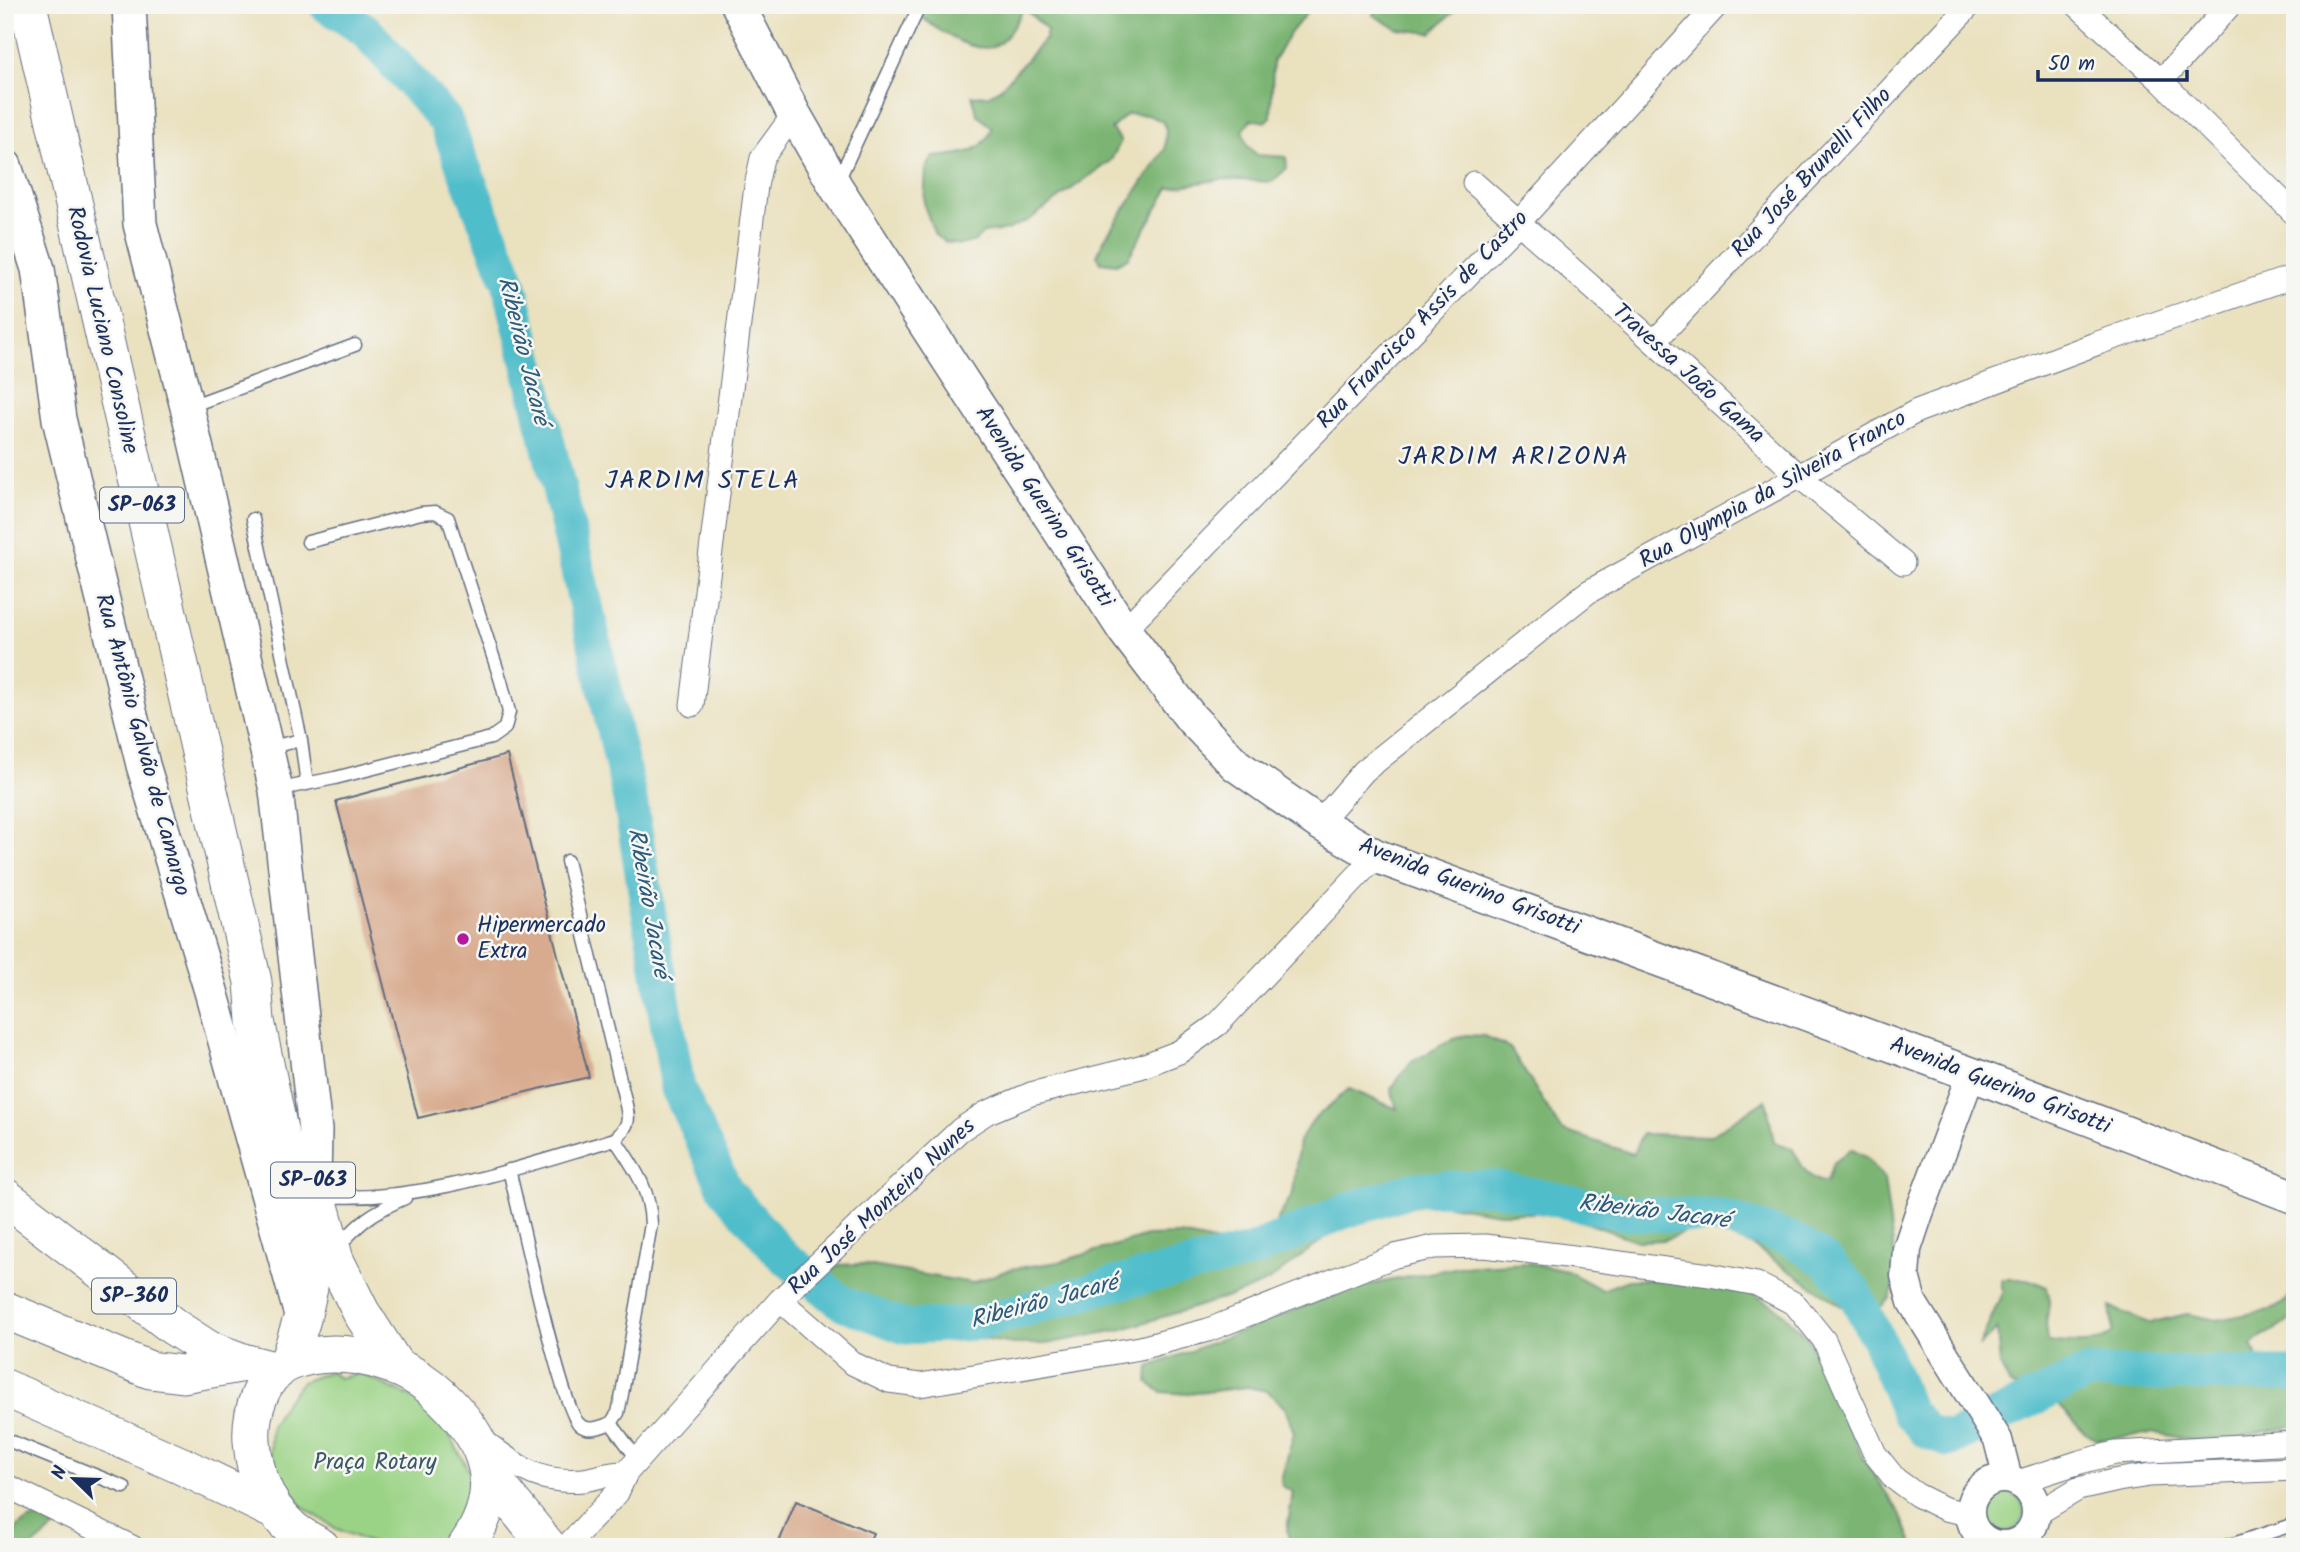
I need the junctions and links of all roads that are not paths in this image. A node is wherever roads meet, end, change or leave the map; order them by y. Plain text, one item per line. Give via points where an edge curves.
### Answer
1 (129, 5) edge
2 (738, 5) edge
3 (920, 5) edge
4 (1717, 5) edge
5 (1969, 5) edge
6 (2077, 5) edge
7 (2230, 5) edge
8 (30, 17) edge
9 (2161, 81) junction
10 (794, 114) junction
11 (5, 166) edge
12 (1474, 183) dead end
13 (835, 187) junction
14 (2295, 214) edge
15 (1518, 223) junction
16 (2295, 276) edge
17 (1654, 342) junction
18 (355, 345) dead end
19 (187, 407) junction
20 (1798, 475) junction
21 (253, 519) dead end
22 (308, 542) dead end
23 (1903, 563) dead end
24 (1124, 630) junction
25 (692, 705) dead end
26 (301, 740) junction
27 (267, 748) junction
28 (291, 787) junction
29 (1319, 823) junction
30 (1376, 856) junction
31 (567, 861) dead end
32 (253, 982) junction
33 (1971, 1074) junction
34 (615, 1139) junction
35 (509, 1170) junction
36 (316, 1190) junction
37 (418, 1192) junction
38 (2295, 1196) edge
39 (5, 1198) edge
40 (333, 1253) junction
41 (780, 1300) junction
42 (5, 1310) edge
43 (302, 1319) junction
44 (270, 1366) junction
45 (397, 1368) junction
46 (5, 1388) edge
47 (611, 1423) junction
48 (475, 1435) junction
49 (5, 1439) edge
50 (2295, 1443) edge
51 (632, 1466) junction
52 (2295, 1469) edge
53 (489, 1474) junction
54 (2013, 1481) junction
55 (5, 1485) edge
56 (124, 1487) dead end
57 (277, 1512) junction
58 (2036, 1514) junction
59 (2295, 1524) edge
60 (1974, 1531) edge
61 (2021, 1543) edge
62 (132, 1547) edge
63 (321, 1547) edge
64 (466, 1547) edge
65 (548, 1547) edge
66 (566, 1547) edge
67 (2224, 1547) edge

1 - 19 main road via 140,224
2 - 10 main road, Avenida Guerino Grisotti
3 - 13 lane
4 - 15 street, Rua Francisco Assis de Castro
5 - 17 street, Rua José Brunelli Filho
6 - 9 street
7 - 9 street
8 - 32 main road, Rodovia Luciano Consoline / SP-063
9 - 14 street
10 - 13 main road, Avenida Guerino Grisotti
10 - 25 street via 762,158 756,186
11 - 43 main road, Rua Antônio Galvão de Camargo via 38,269 59,419 143,765
12 - 15 street, Travessa João Gama
13 - 24 main road, Avenida Guerino Grisotti
15 - 17 street, Travessa João Gama
15 - 24 street, Rua Francisco Assis de Castro
16 - 20 street, Rua Olympia da Silveira Franco via 1917,411
17 - 20 street, Travessa João Gama
18 - 19 lane
19 - 27 main road
20 - 23 street, Travessa João Gama
20 - 29 street, Rua Olympia da Silveira Franco via 1588,592 1364,771
21 - 26 lane
22 - 28 lane via 421,513 435,512 448,518 509,712 505,728 491,738
24 - 29 main road, Avenida Guerino Grisotti via 1191,719 1236,765
26 - 27 lane
26 - 28 lane
27 - 28 main road
28 - 36 main road
29 - 30 main road, Avenida Guerino Grisotti
30 - 33 main road, Avenida Guerino Grisotti
30 - 41 street, Rua José Monteiro Nunes via 1219,1024 1179,1052 1140,1067 1031,1094 986,1113 960,1130
31 - 34 lane via 629,1117 627,1128
32 - 36 main road, Rodovia Luciano Consoline / SP-063 via 269,1021
32 - 43 main road, Rodovia Luciano Consoline / SP-063 via 256,1021 303,1243 309,1287
33 - 38 main road, Avenida Guerino Grisotti
33 - 54 street via 1919,1213 1907,1250 1905,1276 1912,1302 1998,1440
34 - 35 lane
34 - 47 lane via 643,1184 651,1224 622,1394
35 - 37 lane
35 - 47 lane via 570,1410 578,1424 587,1428
36 - 37 lane via 382,1197
36 - 40 main road, Rodovia Luciano Consoline / SP-063
37 - 40 lane via 359,1223
39 - 44 main road, SP-360 via 208,1349
40 - 45 main road, Rodovia Luciano Consoline / SP-063 via 361,1312
41 - 51 street, Rua José Monteiro Nunes
41 - 60 street via 852,1363 889,1381 920,1385 1140,1348 1208,1330 1395,1256 1434,1247 1485,1246 1757,1284 1795,1304 1824,1340 1875,1454 1895,1479
42 - 44 main road via 150,1370 183,1374
43 - 44 main road, Rodovia Luciano Consoline / SP-063
44 - 45 main road, SP-063 via 341,1354 369,1357
44 - 57 main road, SP-063 via 251,1431 253,1460 262,1488
45 - 48 main road, SP-063 via 446,1398
46 - 57 main road
47 - 51 lane
48 - 51 street via 519,1468 558,1482 595,1479
48 - 53 main road, SP-063
49 - 56 lane
50 - 54 street via 2115,1453
51 - 66 street, Rua José Monteiro Nunes via 617,1493
52 - 58 street via 2118,1480 2078,1489
53 - 64 main road, SP-063 via 487,1507
53 - 65 main road, SP-063
54 - 58 street via 2032,1495
54 - 60 street via 1989,1482 1974,1495
55 - 62 street
57 - 63 main road, SP-063 via 291,1528
58 - 61 street
59 - 67 lane
60 - 61 street via 1983,1540 2003,1546

